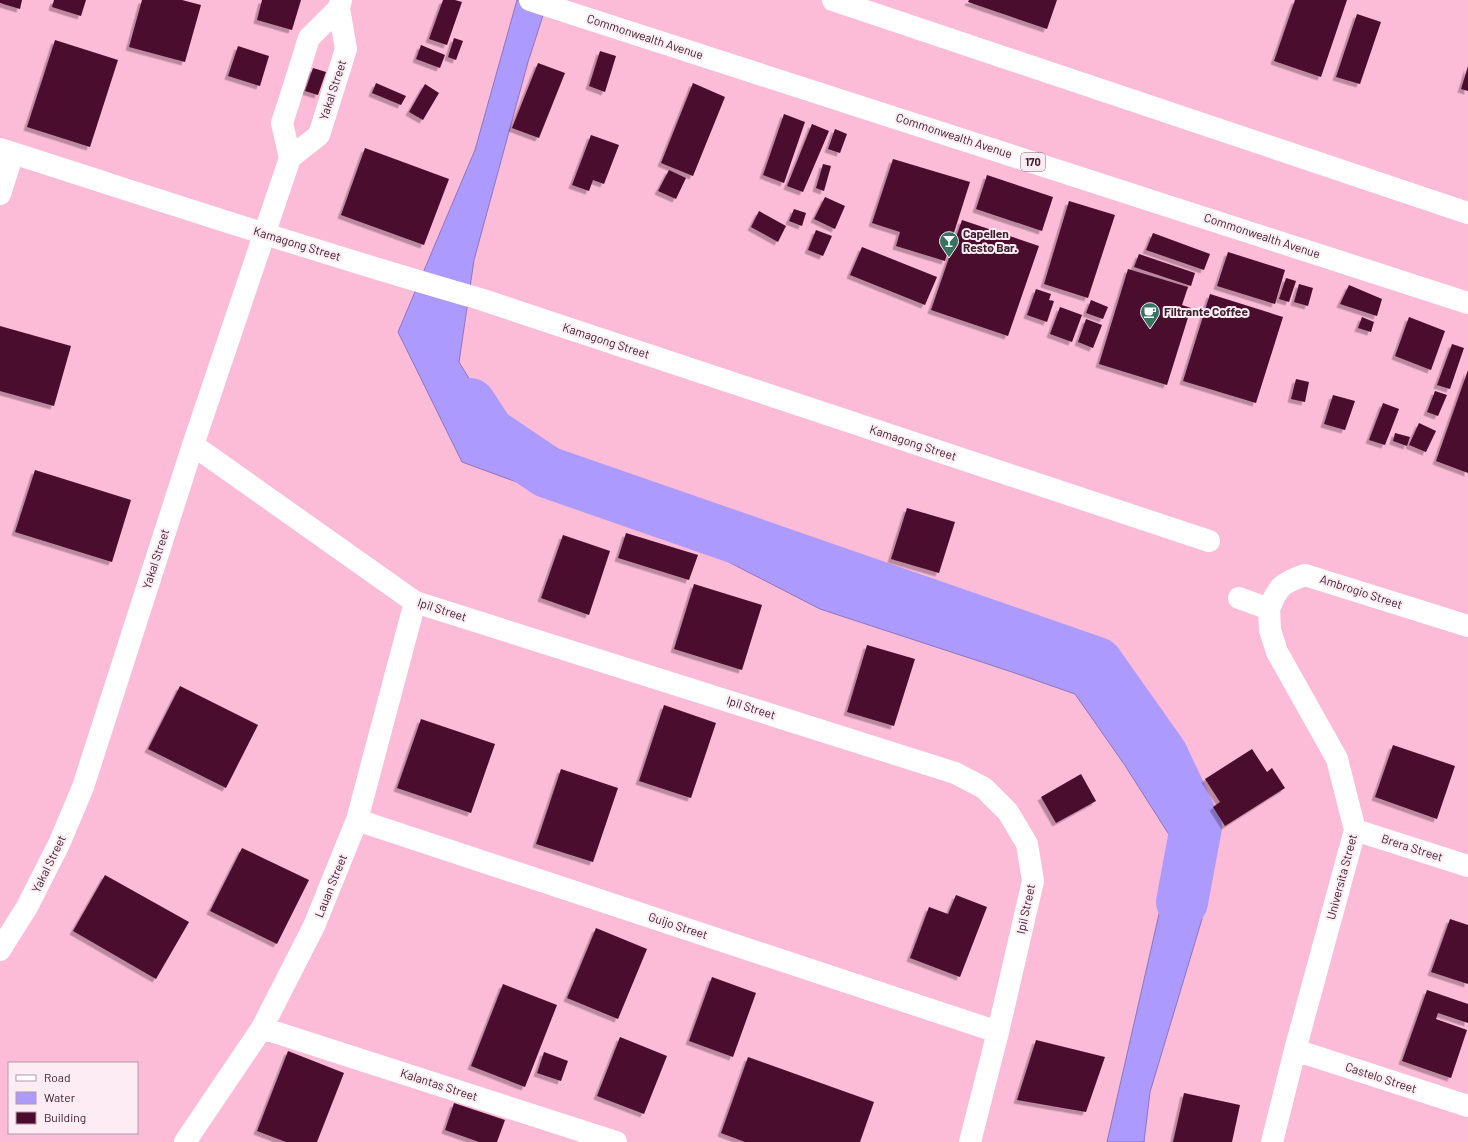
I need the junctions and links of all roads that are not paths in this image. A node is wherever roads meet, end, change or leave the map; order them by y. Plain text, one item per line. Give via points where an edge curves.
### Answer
1 (530, 0) edge
2 (833, 0) edge
3 (340, 4) edge
4 (6, 151) edge
5 (290, 158) junction
6 (0, 194) edge
7 (1468, 213) edge
8 (264, 234) junction
9 (1468, 303) edge
10 (193, 445) junction
11 (1209, 541) dead end
12 (1239, 598) dead end
13 (415, 602) junction
14 (1269, 609) junction
15 (1468, 626) edge
16 (357, 820) junction
17 (1355, 830) junction
18 (1468, 866) edge
19 (0, 950) edge
20 (262, 1028) junction
21 (998, 1032) junction
22 (1295, 1050) junction
23 (1468, 1106) edge
24 (185, 1142) edge
25 (616, 1142) edge
26 (970, 1142) edge
27 (1272, 1142) edge

1 - 9 street, Commonwealth Avenue / 170
2 - 7 street
3 - 5 street, Yakal Street via 309,38 298,70 282,123
3 - 5 street, Yakal Street via 346,49 319,135
4 - 6 street
4 - 8 street, Kamagong Street
5 - 8 street, Yakal Street
8 - 10 street, Yakal Street
8 - 11 street, Kamagong Street via 480,299
10 - 13 street, Ipil Street
10 - 19 street, Yakal Street via 83,787 59,844 27,907
12 - 14 street
13 - 16 street, Lauan Street
13 - 21 street, Ipil Street via 955,773 984,788 1008,812 1027,844 1033,881
14 - 15 street, Ambrogio Street via 1276,592 1288,580 1305,574
14 - 17 street, Universita Street via 1270,630 1277,652 1337,759
16 - 20 street, Lauan Street via 314,926
16 - 21 street, Guijo Street
17 - 18 street, Brera Street
17 - 22 street, Universita Street
20 - 24 street, Lauan Street
20 - 25 street, Kalantas Street
21 - 26 street, Ipil Street
22 - 23 street, Castelo Street
22 - 27 street, Universita Street

